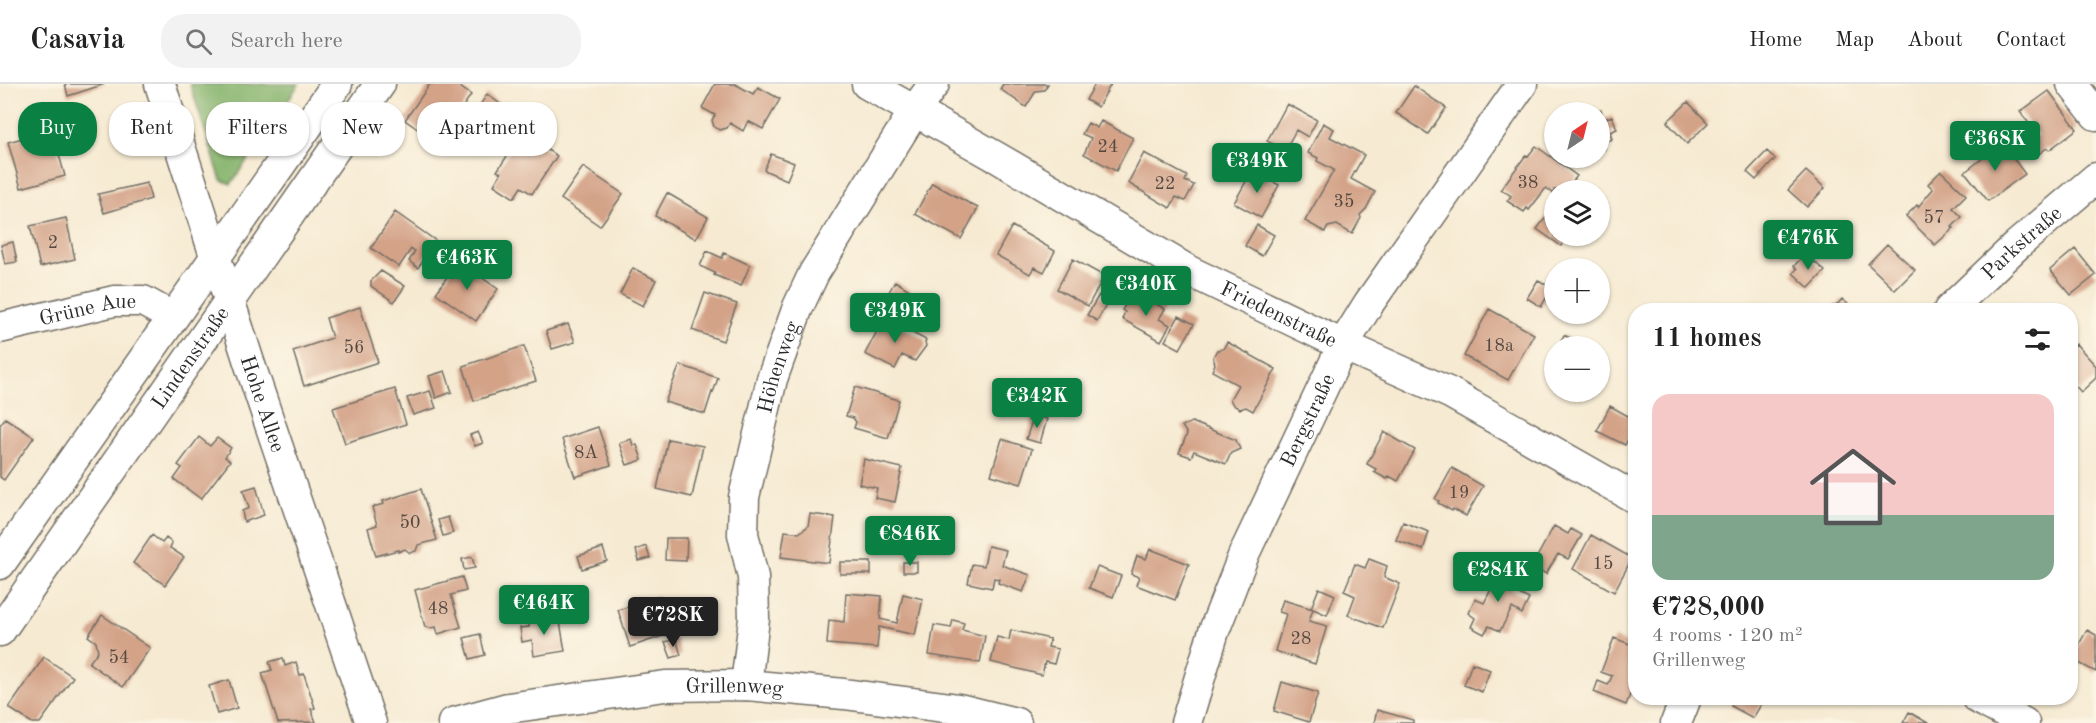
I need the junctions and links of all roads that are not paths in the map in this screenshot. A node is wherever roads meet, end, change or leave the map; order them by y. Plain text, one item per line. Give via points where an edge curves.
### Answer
1 (160, 84) edge
2 (337, 84) edge
3 (380, 84) edge
4 (867, 84) edge
5 (934, 84) edge
6 (1522, 84) edge
7 (2072, 84) edge
8 (915, 110) junction
9 (2096, 115) edge
10 (2096, 178) edge
11 (216, 258) junction
12 (230, 301) junction
13 (1956, 303) edge
14 (172, 317) junction
15 (0, 328) edge
16 (1343, 345) junction
17 (1628, 494) edge
18 (0, 564) edge
19 (0, 631) edge
20 (746, 686) junction
21 (1683, 705) edge
22 (1990, 705) edge
23 (371, 723) edge
24 (453, 723) edge
25 (1016, 723) edge
26 (1186, 723) edge
27 (1676, 723) edge
28 (2024, 723) edge

1 - 11 street, Hohe Allee
2 - 11 street, Lindenstraße
3 - 12 street, Lindenstraße
4 - 8 street, Friedenstraße
5 - 8 street, Höhenweg
6 - 16 street, Bergstraße
7 - 9 street
8 - 16 street, Friedenstraße via 1189,271
8 - 20 street, Höhenweg via 814,273 772,379 744,497 742,534 753,577 754,619
10 - 13 street, Parkstraße
11 - 12 street, Hohe Allee
11 - 14 street, Lindenstraße
12 - 19 street, Lindenstraße
12 - 23 street, Hohe Allee
14 - 15 street, Grüne Aue via 143,301 114,300
14 - 18 street, Lindenstraße
16 - 17 street, Friedenstraße via 1476,407
16 - 26 street, Bergstraße via 1244,554 1214,631
20 - 24 street, Grillenweg via 664,686 508,708
20 - 25 street, Grillenweg via 959,709
21 - 27 street
22 - 28 street

